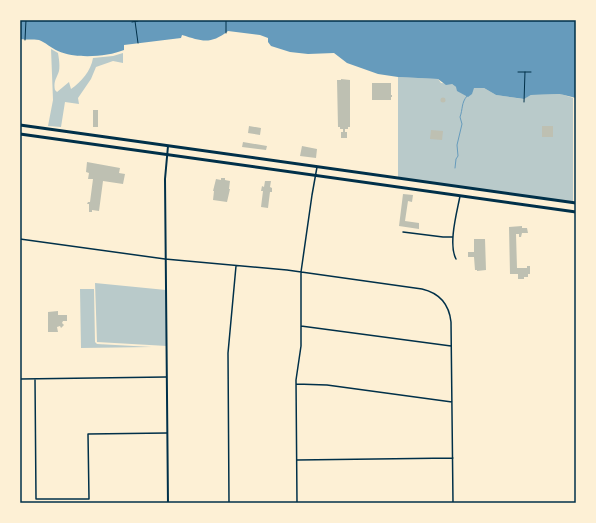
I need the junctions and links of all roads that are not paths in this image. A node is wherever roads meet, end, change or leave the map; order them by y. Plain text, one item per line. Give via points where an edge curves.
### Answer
1 (20, 125) edge
2 (20, 134) edge
3 (168, 146) junction
4 (166, 155) junction
5 (318, 166) junction
6 (316, 176) junction
7 (460, 196) junction
8 (576, 203) edge
9 (576, 212) edge
10 (402, 232) dead end
11 (453, 237) junction
12 (20, 238) edge
13 (166, 259) junction
14 (456, 259) dead end
15 (236, 266) junction
16 (301, 272) junction
17 (301, 326) junction
18 (452, 346) junction
19 (167, 378) junction
20 (20, 379) edge
21 (35, 379) junction
22 (296, 384) junction
23 (452, 402) junction
24 (167, 433) junction
25 (452, 458) junction
26 (297, 460) junction
27 (168, 503) edge
28 (229, 503) edge
29 (297, 503) edge
30 (453, 503) edge

1 - 3 highway
2 - 4 highway
3 - 4 street
3 - 5 highway
4 - 6 highway
4 - 13 street
5 - 6 street
5 - 8 highway
6 - 7 highway
6 - 16 street
7 - 9 highway
7 - 11 street
10 - 11 street
11 - 14 street
12 - 13 street
13 - 15 street
13 - 19 street
15 - 16 street
15 - 28 street via 228,352
16 - 17 street
16 - 18 street via 422,289 434,293 444,302 450,314
17 - 18 street
17 - 22 street
18 - 23 street
19 - 21 street
19 - 24 street
20 - 21 street
21 - 24 street via 36,499 89,499 88,434
22 - 23 street via 327,385
22 - 26 street
23 - 25 street
24 - 27 street
25 - 26 street
25 - 30 street
26 - 29 street

